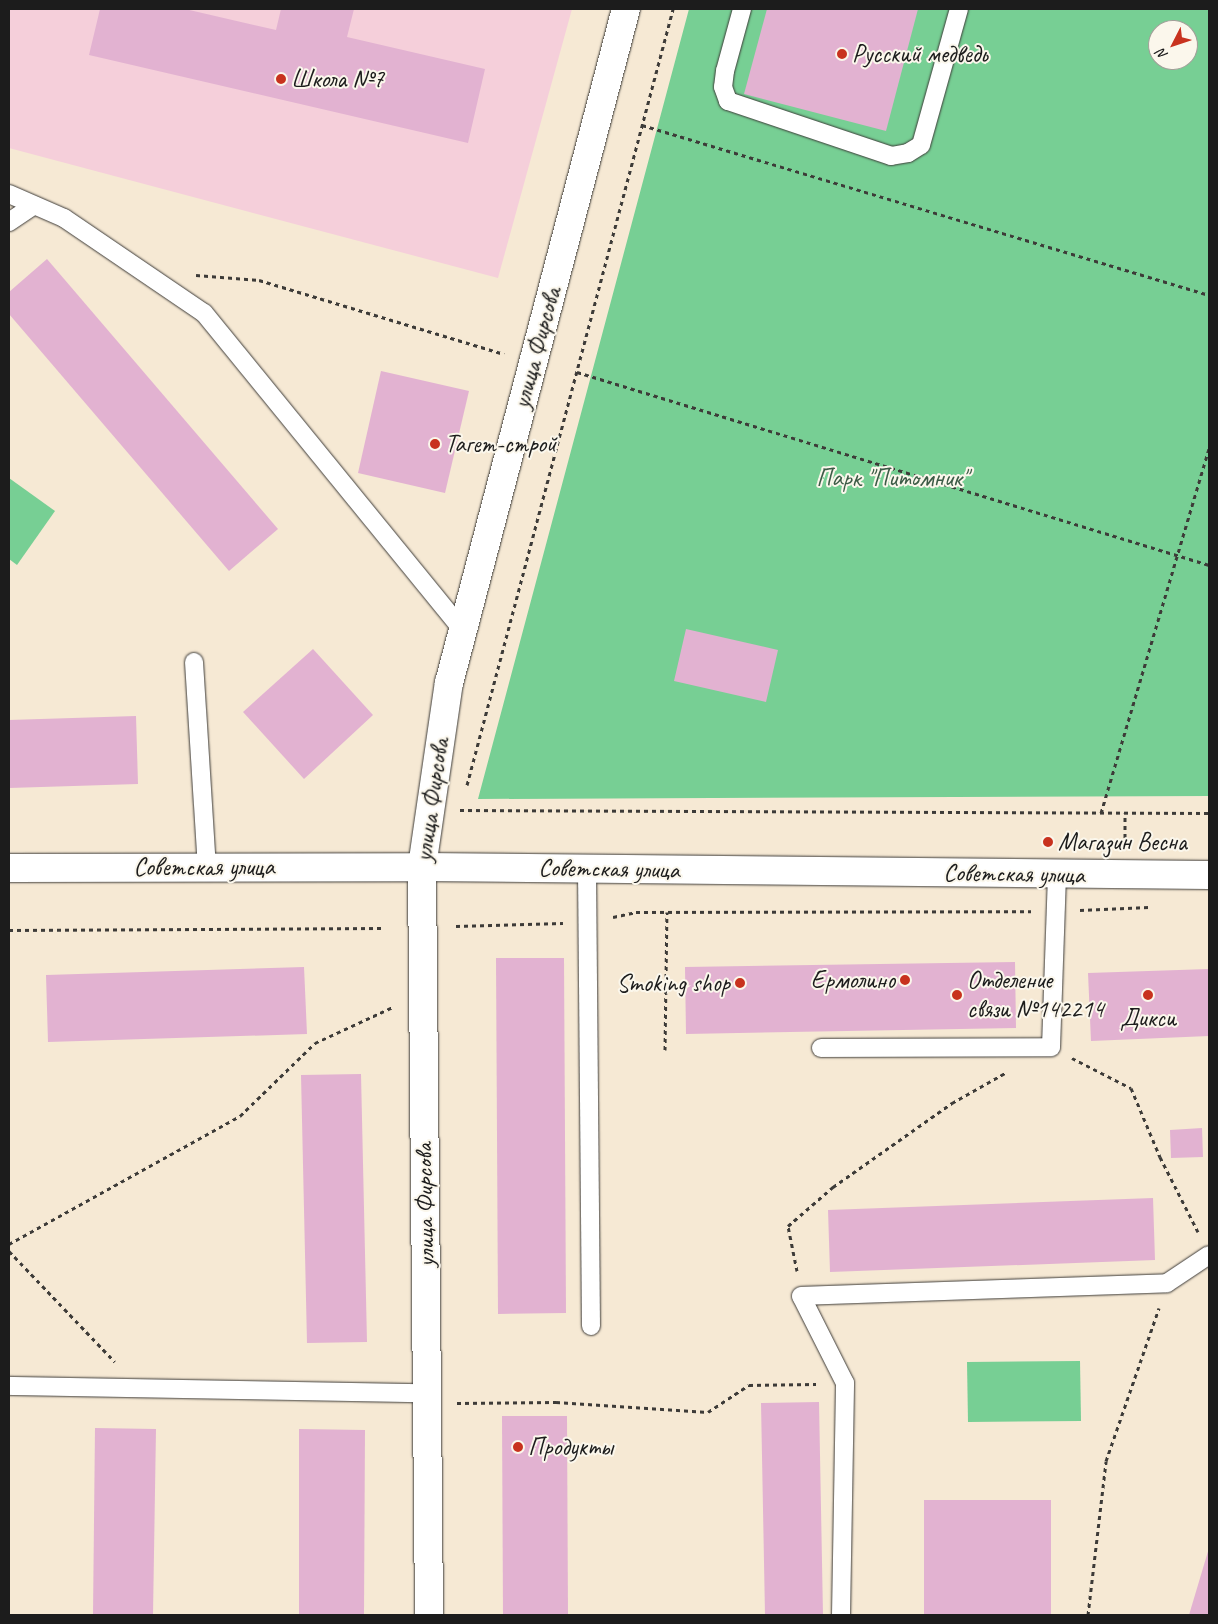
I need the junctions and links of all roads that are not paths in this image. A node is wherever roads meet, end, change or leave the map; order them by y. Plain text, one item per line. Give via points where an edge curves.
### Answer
1 (626, 9) edge
2 (742, 9) edge
3 (960, 9) edge
4 (9, 194) edge
5 (34, 205) junction
6 (9, 222) edge
7 (463, 631) junction
8 (194, 662) dead end
9 (207, 867) junction
10 (422, 867) junction
11 (9, 868) edge
12 (587, 869) junction
13 (1057, 875) junction
14 (1209, 875) edge
15 (822, 1048) dead end
16 (1209, 1254) edge
17 (591, 1326) dead end
18 (9, 1386) edge
19 (427, 1398) junction
20 (429, 1615) edge
21 (841, 1615) edge

1 - 7 street, улица Фирсова
2 - 3 lane via 725,72 723,87 728,101 892,156 908,154 921,145
4 - 5 lane
5 - 6 lane
5 - 7 lane via 64,218 204,313
7 - 10 street, улица Фирсова via 449,683
8 - 9 lane
9 - 10 street, Советская улица
9 - 11 street, Советская улица
10 - 12 street, Советская улица
10 - 19 street, улица Фирсова
12 - 13 street, Советская улица
12 - 17 lane
13 - 14 street, Советская улица
13 - 15 lane via 1051,1047
16 - 21 lane via 1167,1282 801,1296 844,1383
18 - 19 lane
19 - 20 street, улица Фирсова

